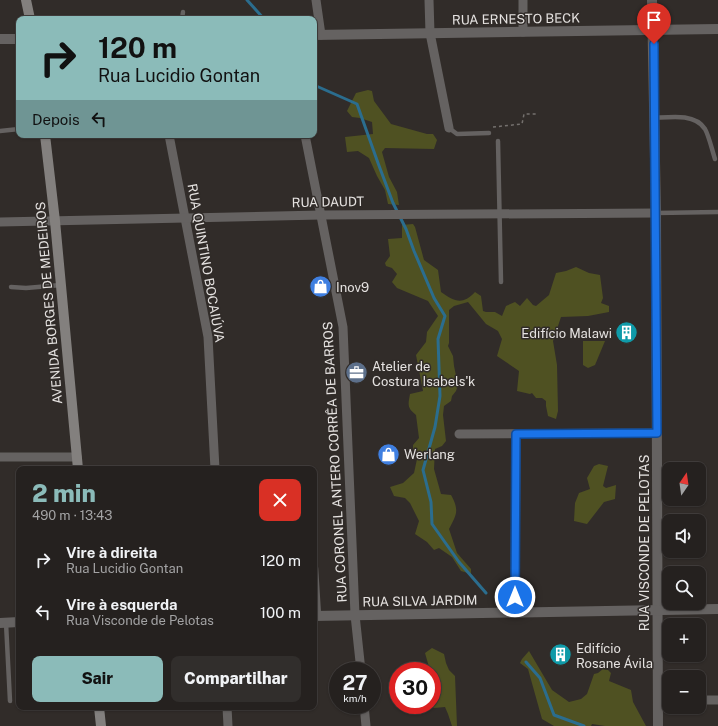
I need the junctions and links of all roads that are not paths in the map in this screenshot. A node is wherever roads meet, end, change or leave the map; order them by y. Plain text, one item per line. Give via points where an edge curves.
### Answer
1 (26, 0) edge
2 (316, 0) edge
3 (429, 0) edge
4 (523, 0) edge
5 (652, 0) edge
6 (183, 12) dead end
7 (29, 16) edge
8 (182, 16) edge
9 (317, 16) edge
10 (317, 18) edge
11 (718, 29) edge
12 (653, 30) junction
13 (523, 32) junction
14 (430, 33) junction
15 (318, 35) edge
16 (0, 39) edge
17 (16, 39) edge
18 (655, 118) junction
19 (448, 128) joint
20 (16, 129) edge
21 (0, 131) edge
22 (489, 133) road end
23 (45, 138) edge
24 (170, 138) edge
25 (306, 138) edge
26 (498, 141) dead end
27 (715, 158) dead end
28 (718, 212) edge
29 (499, 214) junction
30 (656, 214) junction
31 (320, 215) junction
32 (185, 218) junction
33 (55, 221) junction
34 (0, 222) edge
35 (500, 282) dead end
36 (61, 285) junction
37 (11, 287) dead end
38 (657, 433) junction
39 (459, 434) dead end
40 (516, 434) junction
41 (0, 457) edge
42 (77, 457) junction
43 (78, 466) edge
44 (215, 466) edge
45 (718, 609) edge
46 (658, 610) junction
47 (515, 612) junction
48 (355, 614) junction
49 (317, 616) edge
50 (16, 622) edge
51 (3, 623) edge
52 (360, 662) edge
53 (658, 699) junction
54 (662, 699) edge
55 (706, 700) edge
56 (718, 700) edge
57 (10, 701) dead end
58 (99, 710) edge
59 (227, 710) edge
60 (365, 714) edge
61 (101, 726) edge
62 (228, 726) edge
63 (366, 726) edge
64 (658, 726) edge

1 - 7 main road
2 - 9 street
3 - 14 street
4 - 13 street
5 - 12 street, RUA VISCONDE DE PELOTAS
6 - 8 lane
10 - 15 street
11 - 12 street, RUA ERNESTO BECK
12 - 13 street, RUA ERNESTO BECK
12 - 18 street, RUA VISCONDE DE PELOTAS
13 - 14 street, RUA ERNESTO BECK
14 - 15 street, RUA ERNESTO BECK
14 - 19 street
16 - 17 street
18 - 27 lane via 696,120 704,128
18 - 30 street, RUA VISCONDE DE PELOTAS
19 - 22 lane via 457,134
20 - 21 lane
23 - 33 main road, AVENIDA BORGES DE MEDEIROS
24 - 32 street, RUA QUINTINO BOCAIÚVA
25 - 31 street, RUA CORONEL ANTERO CORRÊA DE BARROS
26 - 29 lane
28 - 30 lane
29 - 30 street, RUA DAUDT
29 - 31 street, RUA DAUDT
29 - 35 lane
30 - 38 street, RUA VISCONDE DE PELOTAS
31 - 32 street, RUA DAUDT
31 - 48 street, RUA CORONEL ANTERO CORRÊA DE BARROS via 343,327
32 - 33 street, RUA DAUDT
32 - 44 street, RUA QUINTINO BOCAIÚVA via 208,337
33 - 34 street, RUA DAUDT
33 - 36 main road, AVENIDA BORGES DE MEDEIROS
36 - 37 lane
36 - 42 main road, AVENIDA BORGES DE MEDEIROS
38 - 40 street
38 - 46 street, RUA VISCONDE DE PELOTAS
39 - 40 street
40 - 47 street
41 - 42 street
42 - 43 main road, AVENIDA BORGES DE MEDEIROS
45 - 46 street, RUA SILVA JARDIM
46 - 47 street, RUA SILVA JARDIM
46 - 53 street, RUA VISCONDE DE PELOTAS
47 - 48 street, RUA SILVA JARDIM
48 - 49 street, RUA SILVA JARDIM
48 - 52 street, RUA CORONEL ANTERO CORRÊA DE BARROS
50 - 51 street
51 - 57 lane
53 - 54 street
53 - 64 street, RUA VISCONDE DE PELOTAS
55 - 56 street
58 - 61 main road
59 - 62 street
60 - 63 street

